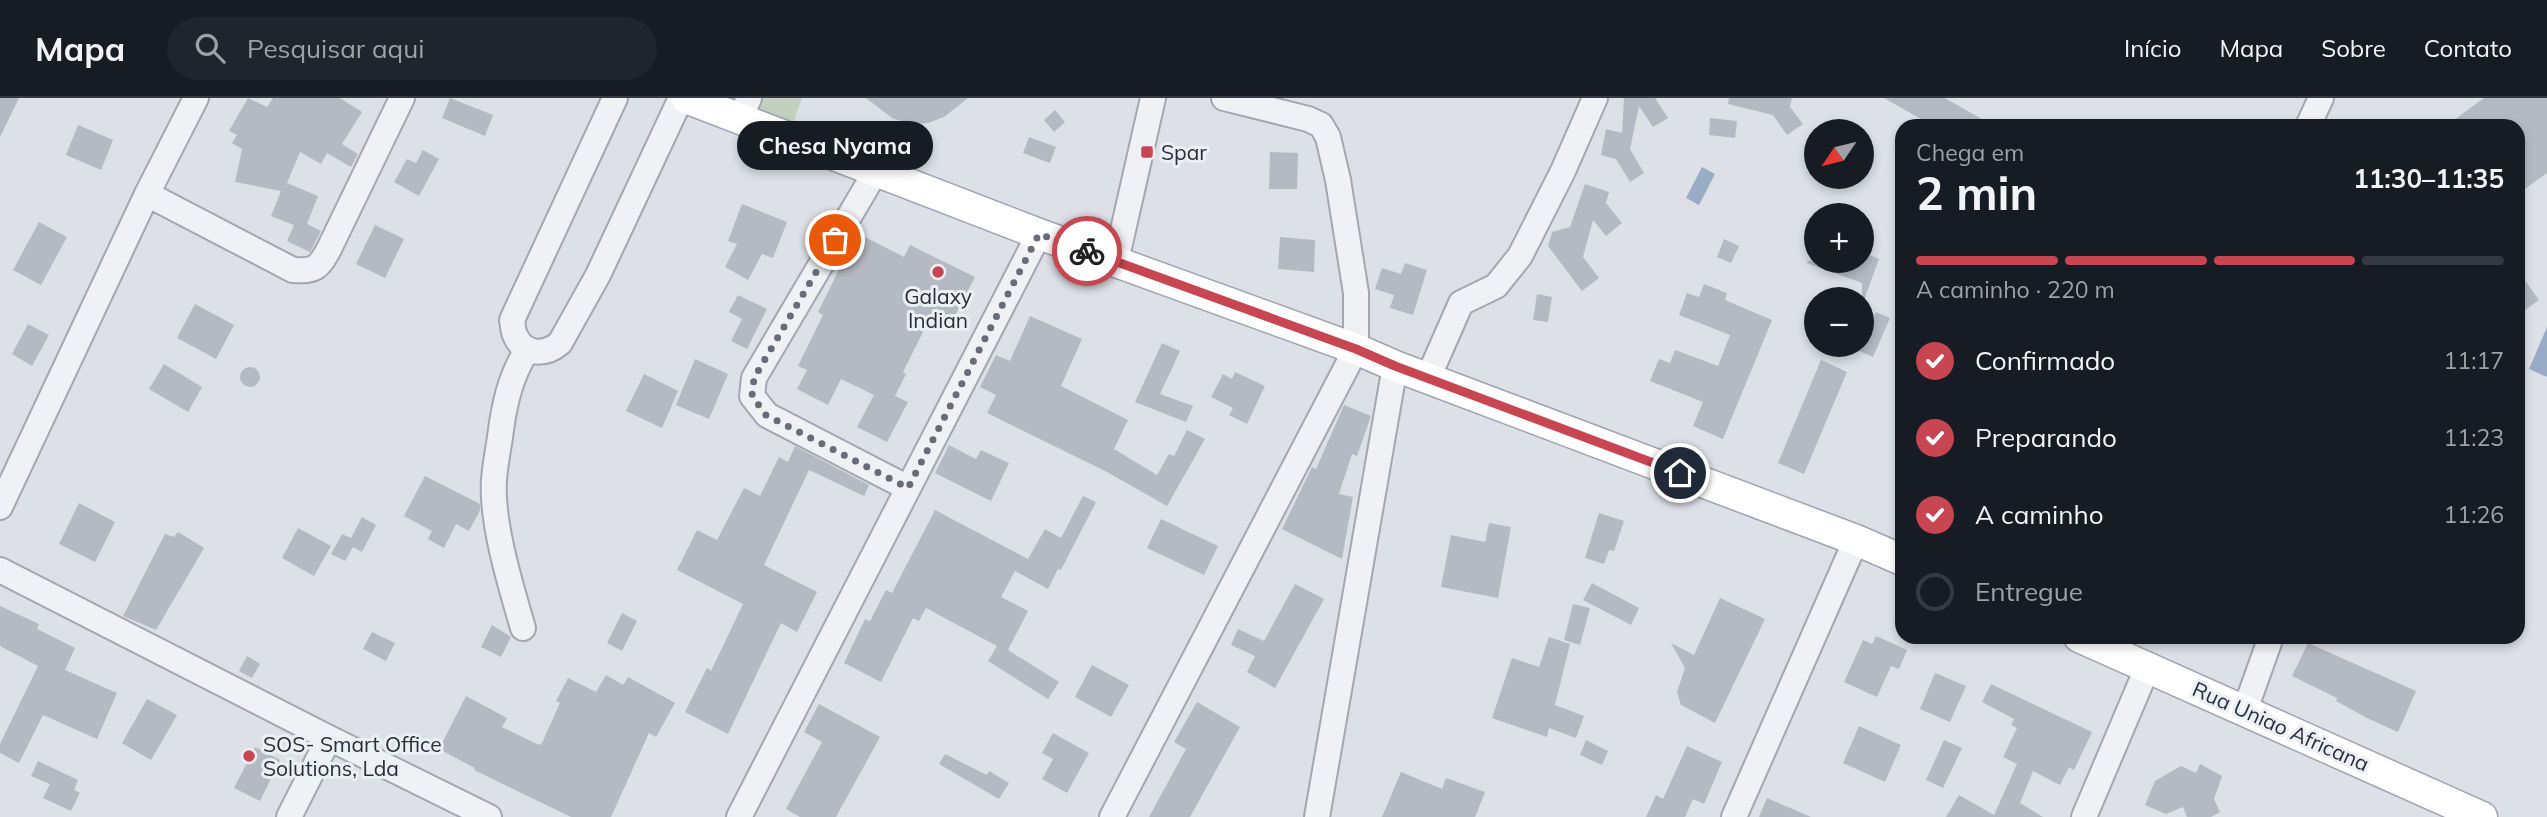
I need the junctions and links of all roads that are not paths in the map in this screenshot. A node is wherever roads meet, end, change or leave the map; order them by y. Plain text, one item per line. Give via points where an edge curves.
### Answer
1 (196, 98) edge
2 (402, 98) edge
3 (615, 98) edge
4 (683, 98) edge
5 (1153, 98) edge
6 (1224, 98) edge
7 (1595, 98) edge
8 (2321, 98) edge
9 (745, 108) edge
10 (2311, 119) edge
11 (876, 171) junction
12 (147, 194) junction
13 (1039, 234) junction
14 (1116, 261) junction
15 (1356, 349) junction
16 (527, 350) junction
17 (1395, 366) junction
18 (1428, 378) junction
19 (908, 488) junction
20 (0, 507) edge
21 (1856, 540) junction
22 (1895, 557) edge
23 (0, 570) edge
24 (523, 628) dead end
25 (2096, 644) edge
26 (2269, 644) edge
27 (2148, 666) junction
28 (2245, 710) junction
29 (329, 738) junction
30 (2463, 813) edge
31 (1319, 816) edge
32 (289, 817) edge
33 (489, 817) edge
34 (739, 817) edge
35 (1112, 817) edge
36 (1734, 817) edge
37 (2084, 817) edge

1 - 12 street
2 - 12 street via 329,249 311,271 293,270
3 - 16 street via 512,320 516,337
4 - 9 main road
4 - 16 street via 560,343 539,353
5 - 14 street
6 - 15 street via 1308,119 1321,125 1328,137 1356,293
7 - 18 street via 1520,256 1496,286 1461,303
8 - 10 street
9 - 11 main road
11 - 13 main road
11 - 19 street via 754,378 752,396 766,415
12 - 20 street
13 - 14 main road
13 - 19 street
14 - 15 main road
15 - 17 main road
15 - 35 street
16 - 24 street via 510,382 494,482 509,579
17 - 18 main road
17 - 31 street
18 - 21 main road
19 - 34 street
21 - 22 main road
21 - 36 street
23 - 29 street
25 - 27 main road, Rua Uniao Africana
26 - 28 street
27 - 28 main road, Rua Uniao Africana
27 - 37 street
28 - 30 main road, Rua Uniao Africana
29 - 32 street
29 - 33 street

